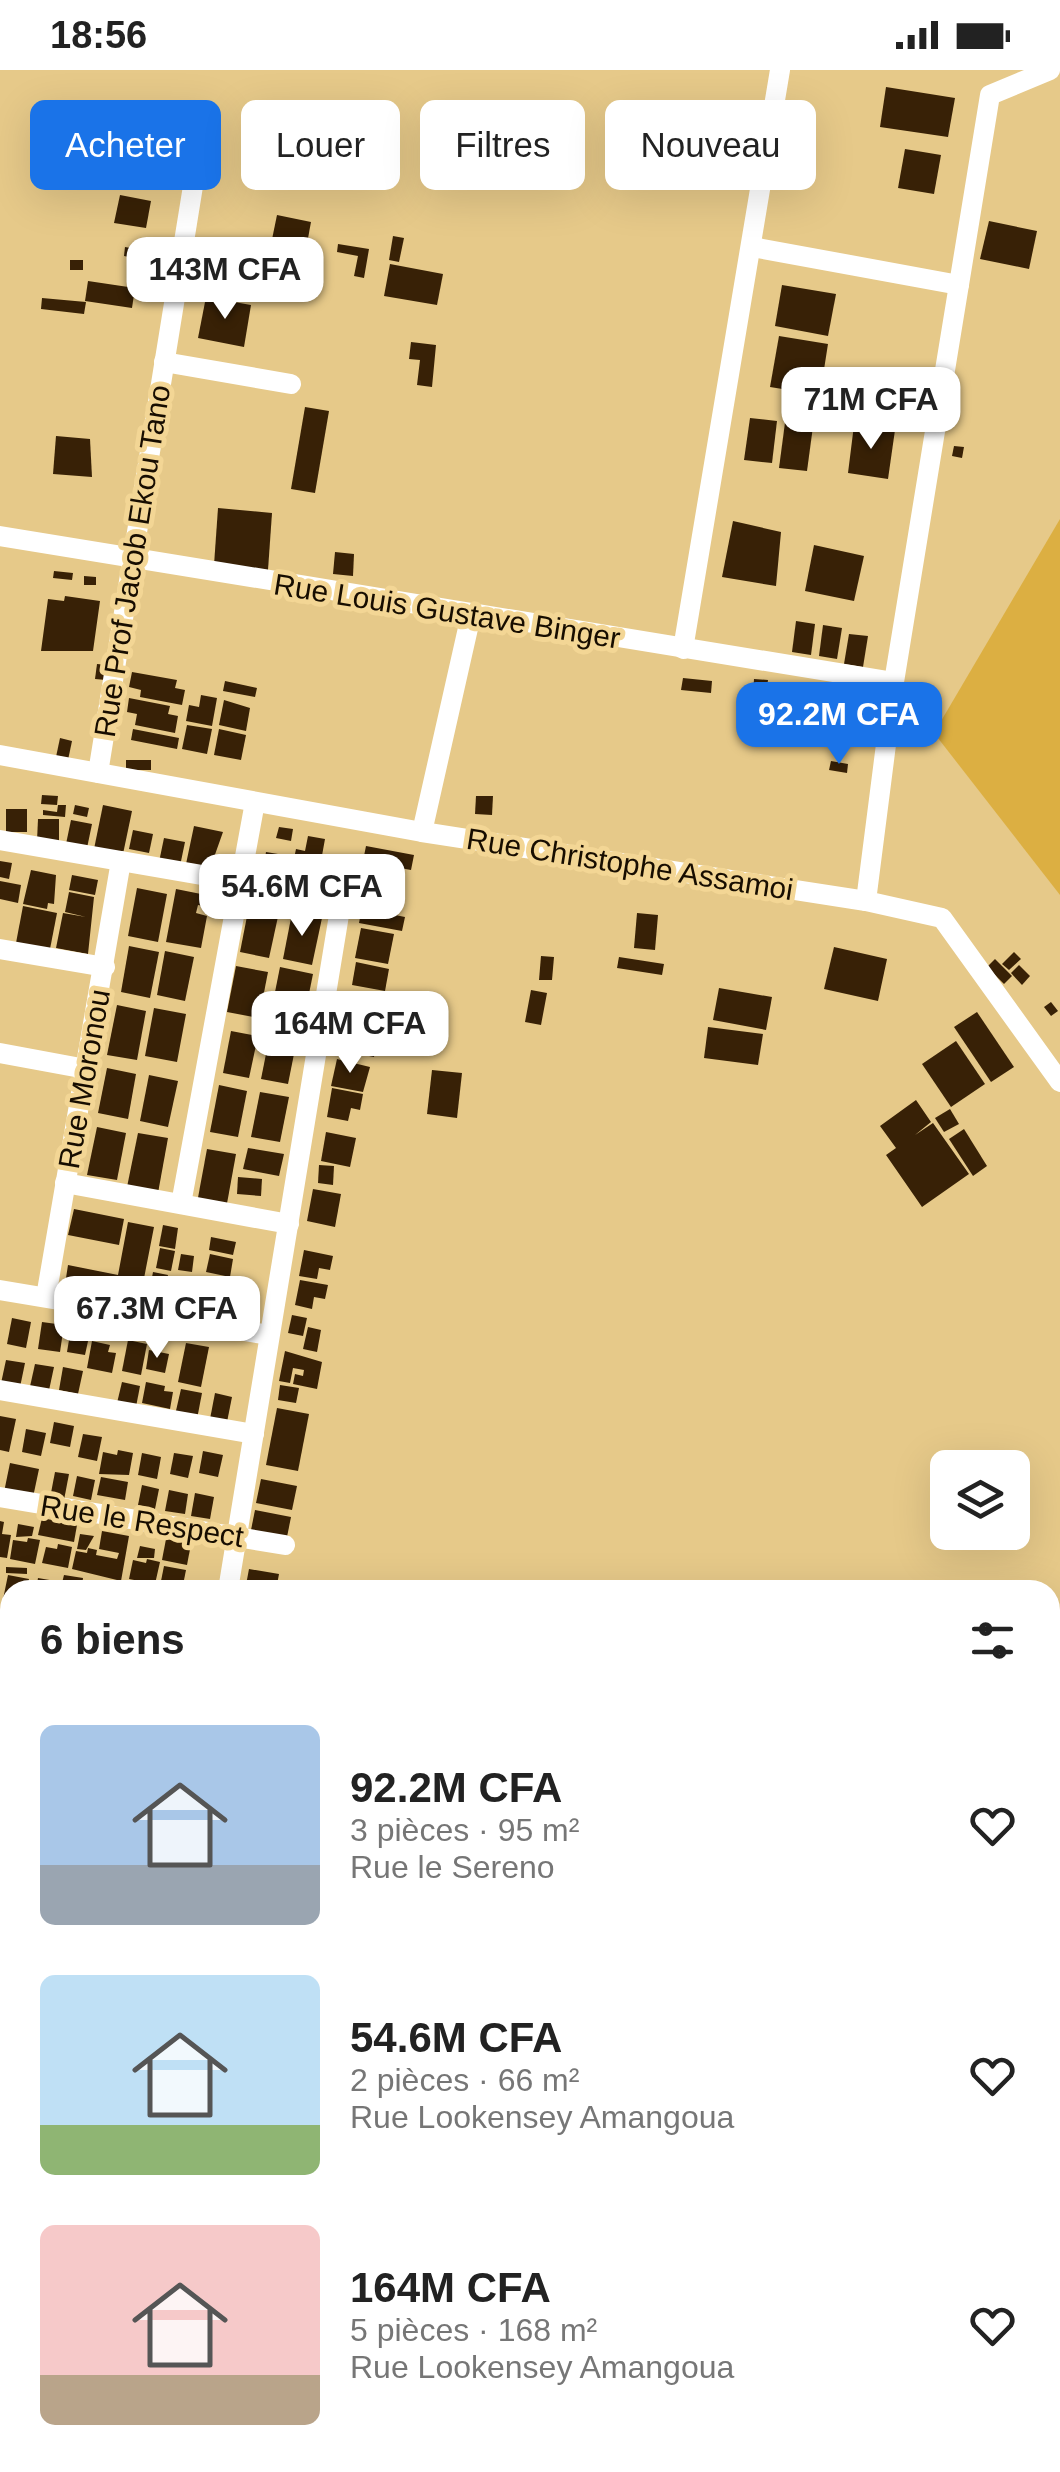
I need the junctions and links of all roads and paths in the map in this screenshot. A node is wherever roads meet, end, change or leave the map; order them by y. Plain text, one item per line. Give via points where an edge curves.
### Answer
1 (780, 70) edge
2 (1050, 70) edge
3 (192, 190) edge
4 (752, 247) junction
5 (959, 285) junction
6 (164, 362) junction
7 (290, 384) dead end
8 (0, 536) edge
9 (131, 560) junction
10 (471, 615) junction
11 (683, 649) junction
12 (894, 682) junction
13 (0, 755) edge
14 (98, 773) junction
15 (255, 802) junction
16 (422, 832) junction
17 (0, 840) edge
18 (121, 861) junction
19 (239, 881) junction
20 (866, 901) junction
21 (0, 949) edge
22 (105, 966) junction
23 (0, 1053) edge
24 (86, 1069) junction
25 (1060, 1082) edge
26 (66, 1184) junction
27 (180, 1204) junction
28 (289, 1224) junction
29 (0, 1290) edge
30 (46, 1296) junction
31 (270, 1336) junction
32 (0, 1390) edge
33 (254, 1434) junction
34 (0, 1497) edge
35 (237, 1536) junction
36 (284, 1545) dead end
37 (230, 1580) edge

1 - 4 street
2 - 5 street via 990,96
3 - 6 street, Rue Prof Jacob Ekou Tano
4 - 5 street
4 - 11 street
5 - 12 street
6 - 7 street
6 - 9 street, Rue Prof Jacob Ekou Tano
8 - 9 street, Rue Louis Gustave Binger
9 - 10 street, Rue Louis Gustave Binger
9 - 14 street, Rue Prof Jacob Ekou Tano
10 - 11 street, Rue Louis Gustave Binger
10 - 16 street
11 - 12 street, Rue Louis Gustave Binger
12 - 20 street
13 - 14 street, Rue Christophe Assamoi
14 - 15 street, Rue Christophe Assamoi
15 - 16 street, Rue Christophe Assamoi
15 - 19 street
16 - 20 street, Rue Christophe Assamoi
17 - 18 street
18 - 19 street
18 - 22 street, Rue Moronou
19 - 27 street
19 - 28 street via 341,903
20 - 25 street, Rue Christophe Assamoi via 942,918
21 - 22 street
22 - 24 street, Rue Moronou
23 - 24 street
24 - 26 street, Rue Moronou
26 - 27 street
26 - 30 street, Rue Moronou
27 - 28 street
28 - 31 street
29 - 30 street
30 - 31 street
31 - 33 street
32 - 33 street
33 - 35 street
34 - 35 street, Rue le Respect
35 - 36 street, Rue le Respect
35 - 37 street

